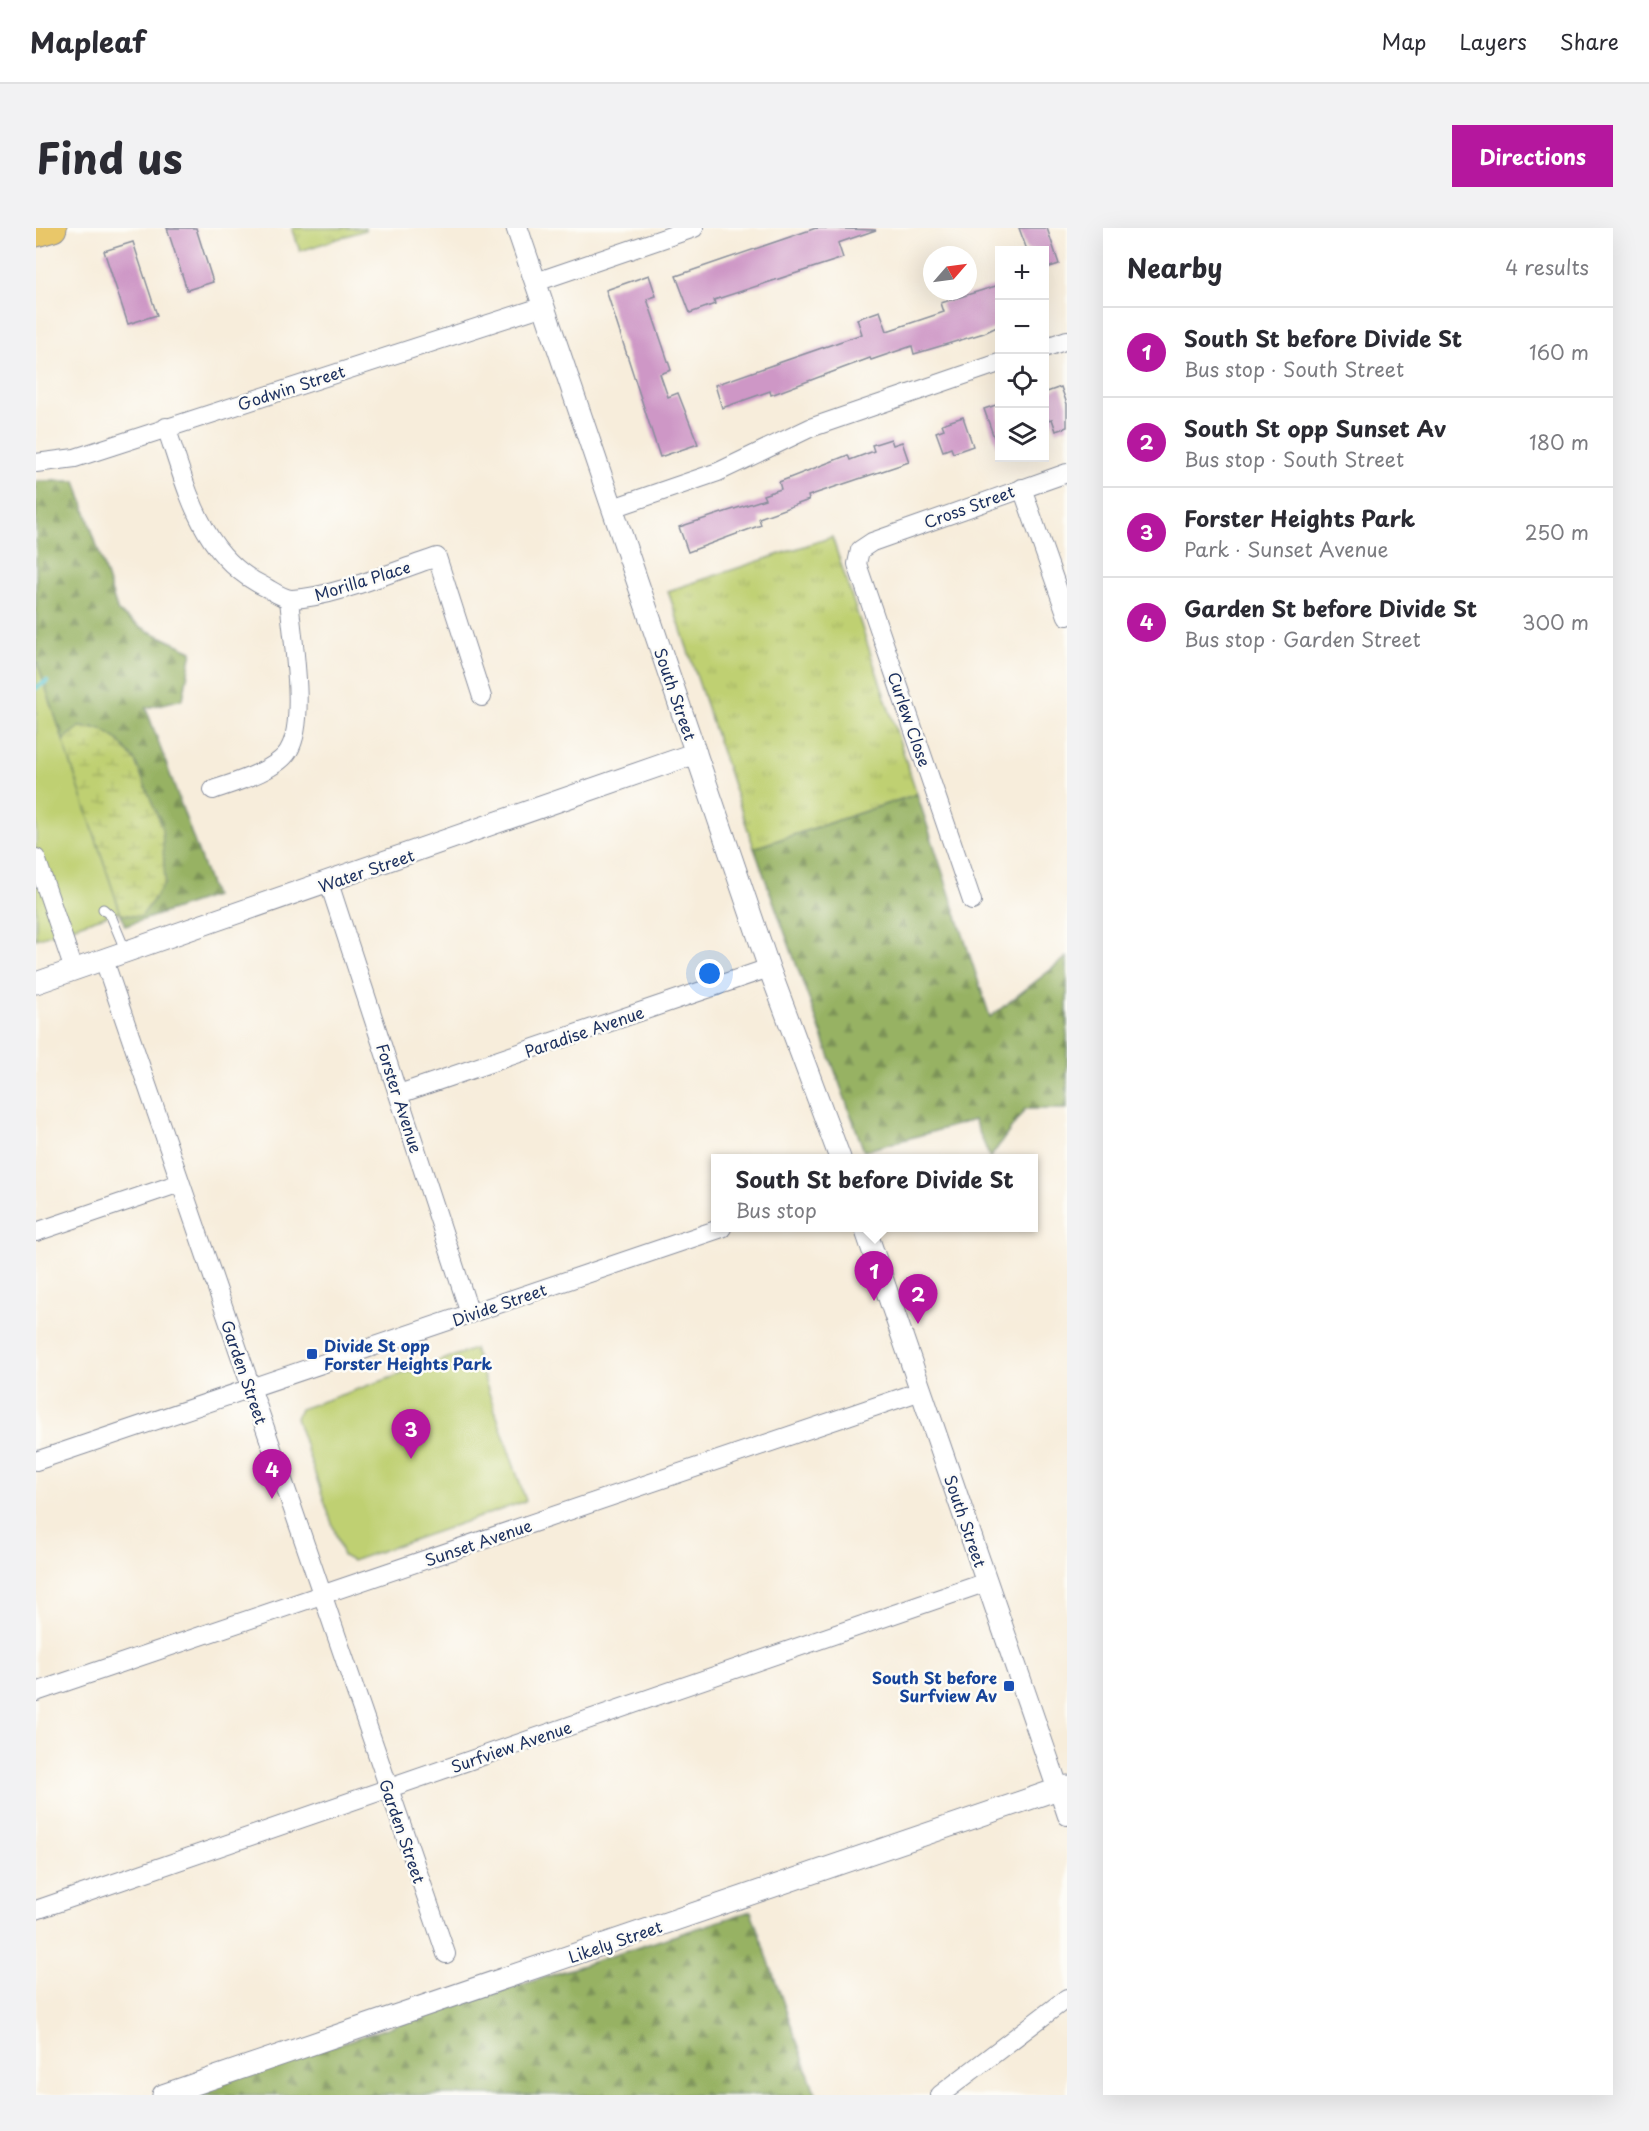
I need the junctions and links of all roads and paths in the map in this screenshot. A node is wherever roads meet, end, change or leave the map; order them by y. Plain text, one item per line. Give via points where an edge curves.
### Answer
1 (53, 228) edge
2 (517, 228) edge
3 (694, 228) edge
4 (36, 233) edge
5 (536, 282) junction
6 (544, 306) junction
7 (1067, 340) edge
8 (1049, 346) edge
9 (995, 364) edge
10 (166, 427) junction
11 (36, 463) edge
12 (1067, 473) edge
13 (1022, 488) junction
14 (613, 508) junction
15 (872, 542) joint
16 (289, 599) junction
17 (1067, 616) edge
18 (482, 697) dead end
19 (696, 753) junction
20 (213, 790) dead end
21 (36, 858) edge
22 (329, 883) junction
23 (972, 901) dead end
24 (103, 909) dead end
25 (126, 952) junction
26 (104, 960) junction
27 (769, 968) junction
28 (74, 970) junction
29 (36, 983) edge
30 (399, 1094) junction
31 (839, 1154) edge
32 (180, 1183) junction
33 (711, 1231) edge
34 (867, 1232) edge
35 (36, 1233) edge
36 (470, 1314) junction
37 (251, 1389) junction
38 (921, 1390) junction
39 (36, 1461) edge
40 (987, 1582) junction
41 (322, 1595) junction
42 (36, 1692) edge
43 (1062, 1788) edge
44 (389, 1789) junction
45 (1067, 1815) edge
46 (36, 1910) edge
47 (446, 1954) dead end
48 (1067, 1998) edge
49 (163, 2095) edge
50 (940, 2095) edge

1 - 4 main road
2 - 5 street, South Street
3 - 5 street
5 - 6 street, South Street
6 - 10 street, Godwin Street
6 - 14 street, South Street
7 - 8 street
9 - 14 street via 810,428 718,472
10 - 11 street, Godwin Street via 75,458
10 - 16 street via 200,523 225,559 257,584
12 - 13 street, Cross Street
13 - 15 street, Cross Street
13 - 17 street
14 - 19 street, South Street
15 - 23 street, Curlew Close via 860,550 857,564
16 - 18 street, Morilla Place via 325,593 436,557
16 - 20 street via 299,712 289,751 259,774
19 - 22 street, Water Street
19 - 27 street, South Street
21 - 28 street
22 - 25 street, Water Street
22 - 30 street, Forster Avenue
24 - 25 lane via 111,916
25 - 26 street, Water Street
26 - 28 street, Water Street
26 - 32 street, Garden Street
27 - 30 street, Paradise Avenue
27 - 31 street, South Street
28 - 29 street, Water Street
30 - 36 street, Forster Avenue
32 - 35 street
32 - 37 street, Garden Street
33 - 36 street, Divide Street
34 - 38 street, South Street
36 - 37 street, Divide Street
37 - 39 street, Divide Street
37 - 41 street, Garden Street
38 - 40 street, South Street
38 - 41 street, Sunset Avenue
40 - 43 street, South Street
40 - 44 street, Surfview Avenue
41 - 42 street, Sunset Avenue
41 - 44 street, Garden Street
43 - 45 street, South Street
43 - 49 street, Likely Street
44 - 46 street, Surfview Avenue
44 - 47 street, Garden Street
48 - 50 street

